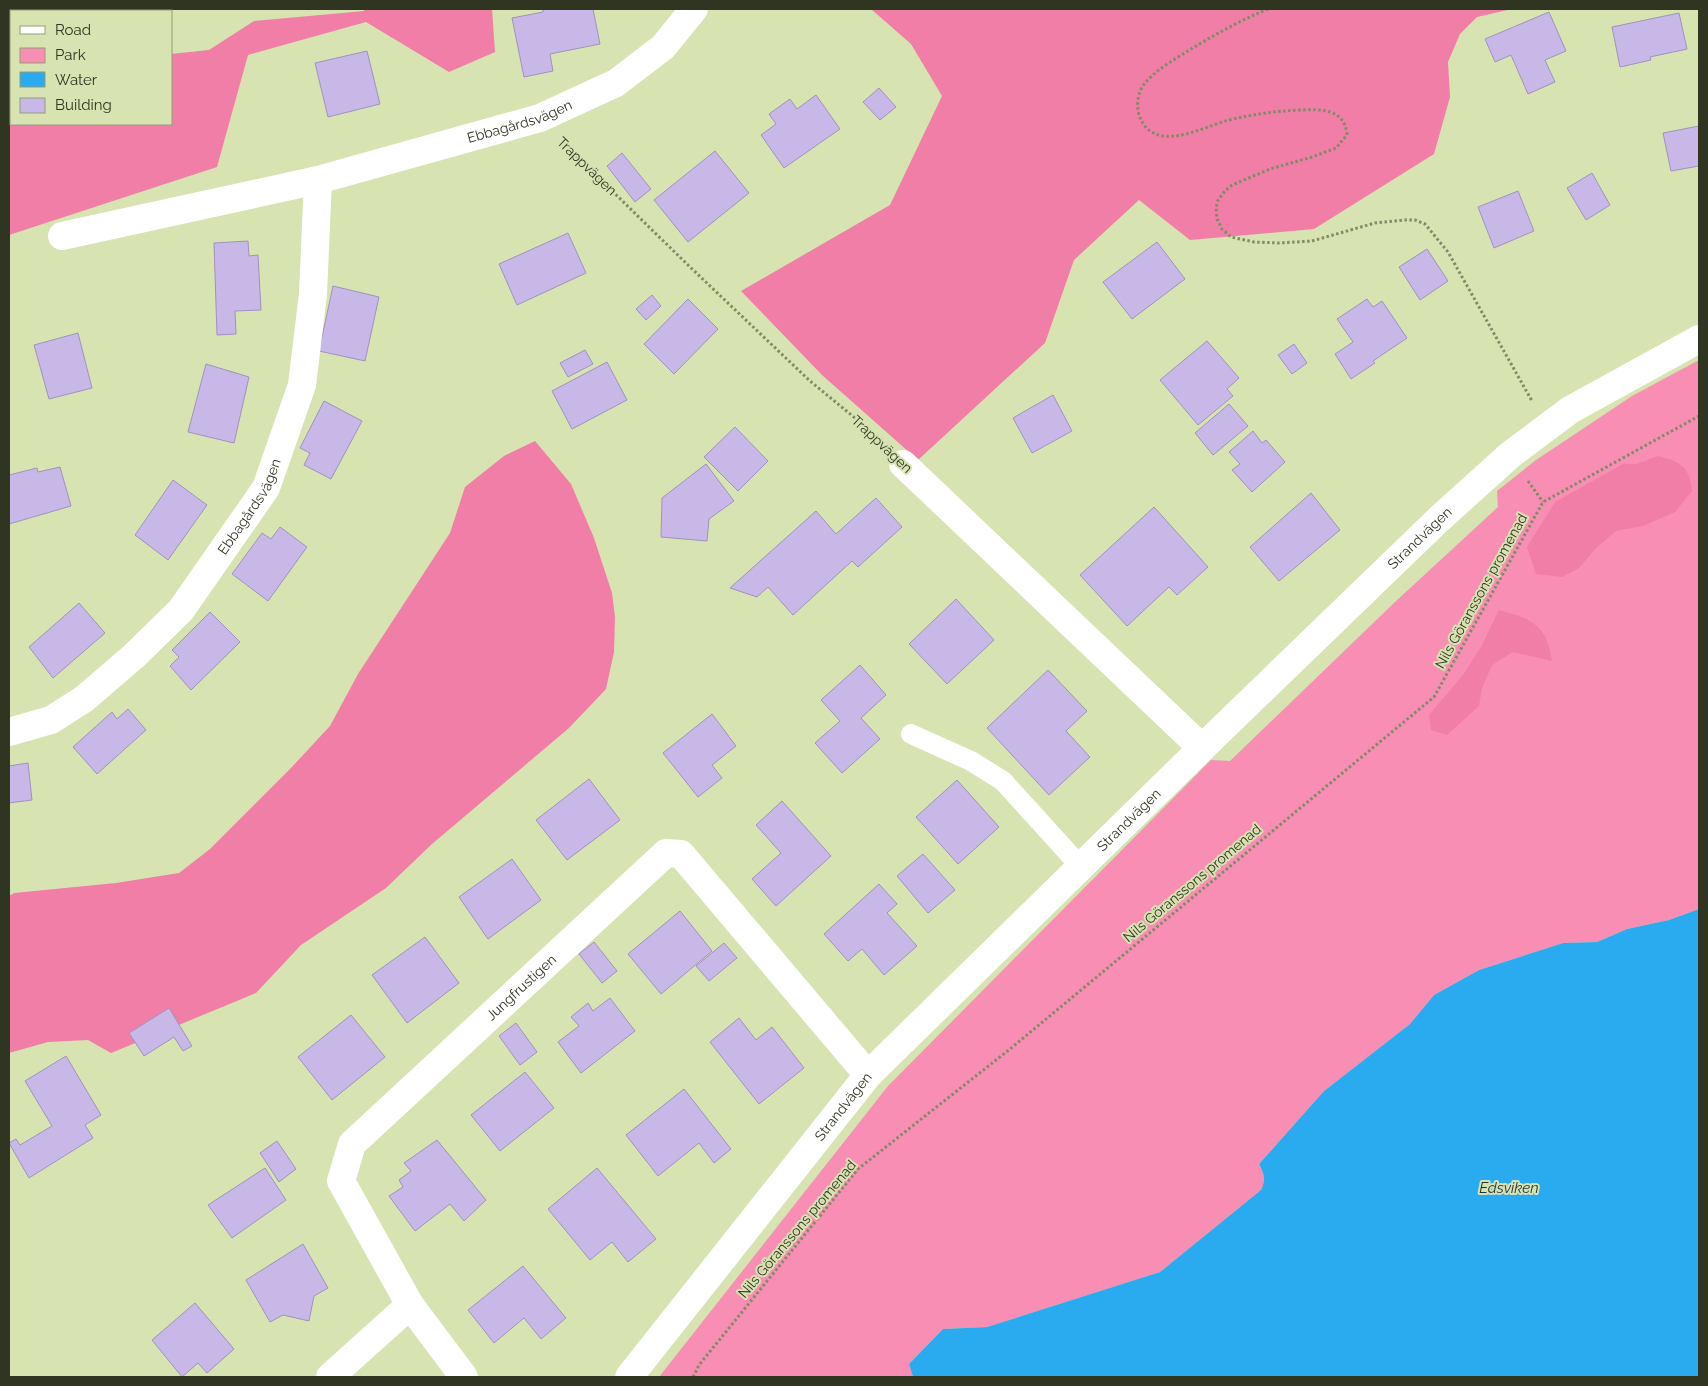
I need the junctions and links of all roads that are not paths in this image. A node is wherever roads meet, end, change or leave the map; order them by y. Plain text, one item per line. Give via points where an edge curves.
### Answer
1 (694, 9) edge
2 (318, 180) junction
3 (62, 236) dead end
4 (1699, 339) edge
5 (903, 464) road end
6 (9, 732) edge
7 (911, 734) dead end
8 (1202, 748) junction
9 (1081, 867) junction
10 (868, 1075) junction
11 (410, 1305) junction
12 (330, 1377) edge
13 (464, 1377) edge
14 (629, 1377) edge

1 - 2 street, Ebbagårdsvägen via 663,47 616,83 540,118
2 - 3 street, Ebbagårdsvägen
2 - 6 street, Ebbagårdsvägen via 314,294 302,385 266,488 181,610 134,656 68,710 51,720
4 - 8 street, Strandvägen via 1570,410 1510,455 1438,520
5 - 8 street, Trappvägen
7 - 9 lane via 971,760 1003,781
8 - 9 street, Strandvägen
9 - 10 street, Strandvägen
10 - 11 street, Jungfrustigen via 681,854 666,853 352,1144 341,1181
10 - 14 street, Strandvägen
11 - 12 street
11 - 13 street, Jungfrustigen

